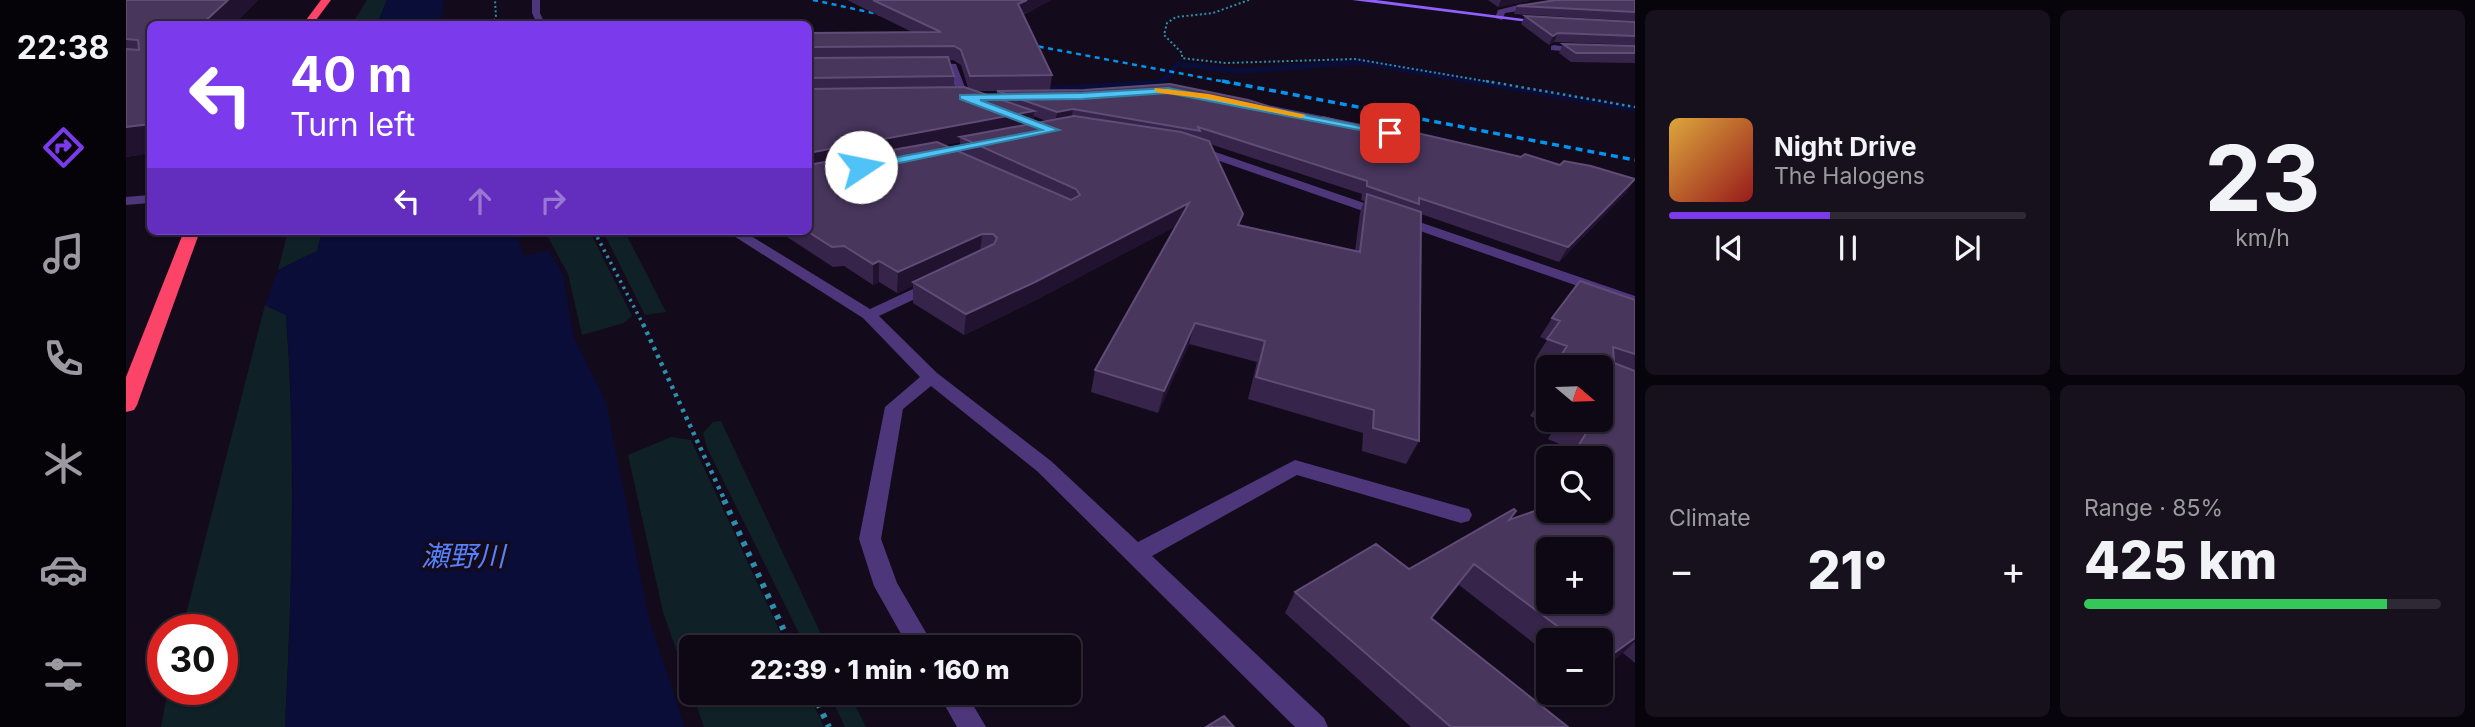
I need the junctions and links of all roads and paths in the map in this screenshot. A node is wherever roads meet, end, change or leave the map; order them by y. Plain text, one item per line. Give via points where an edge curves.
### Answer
1 (326, 0) edge
2 (495, 0) edge
3 (536, 0) edge
4 (1250, 0) edge
5 (1356, 0) edge
6 (1589, 0) edge
7 (1499, 18) junction
8 (310, 21) edge
9 (494, 21) edge
10 (540, 21) edge
11 (1560, 23) edge
12 (1554, 48) edge
13 (1589, 50) edge
14 (914, 66) edge
15 (962, 92) junction
16 (950, 97) edge
17 (989, 102) edge
18 (1261, 107) edge
19 (1635, 107) edge
20 (1429, 140) edge
21 (1180, 144) edge
22 (147, 200) edge
23 (126, 201) edge
24 (190, 235) edge
25 (596, 235) edge
26 (739, 235) edge
27 (951, 276) edge
28 (1635, 301) edge
29 (869, 315) junction
30 (931, 377) junction
31 (126, 405) edge
32 (1461, 515) dead end
33 (1136, 554) junction
34 (786, 635) edge
35 (915, 635) edge
36 (819, 705) edge
37 (958, 705) edge
38 (829, 727) edge
39 (972, 727) edge
40 (1314, 727) edge

1 - 8 highway
2 - 9 path
3 - 10 street
4 - 19 path via 1213,13 1176,17 1167,23 1164,35 1182,58 1224,63 1355,59
5 - 7 main road
6 - 7 street via 1518,7 1501,12
7 - 11 main road
12 - 13 street
14 - 15 street via 953,65
15 - 16 street
15 - 17 street
18 - 20 street
21 - 28 street
22 - 23 street
24 - 31 highway
25 - 34 path via 648,333
26 - 29 street
27 - 29 street
29 - 30 street
30 - 33 street via 1044,466
30 - 35 street via 894,407 870,539 886,586
32 - 33 street via 1295,467
33 - 40 street
36 - 38 path
37 - 39 street

